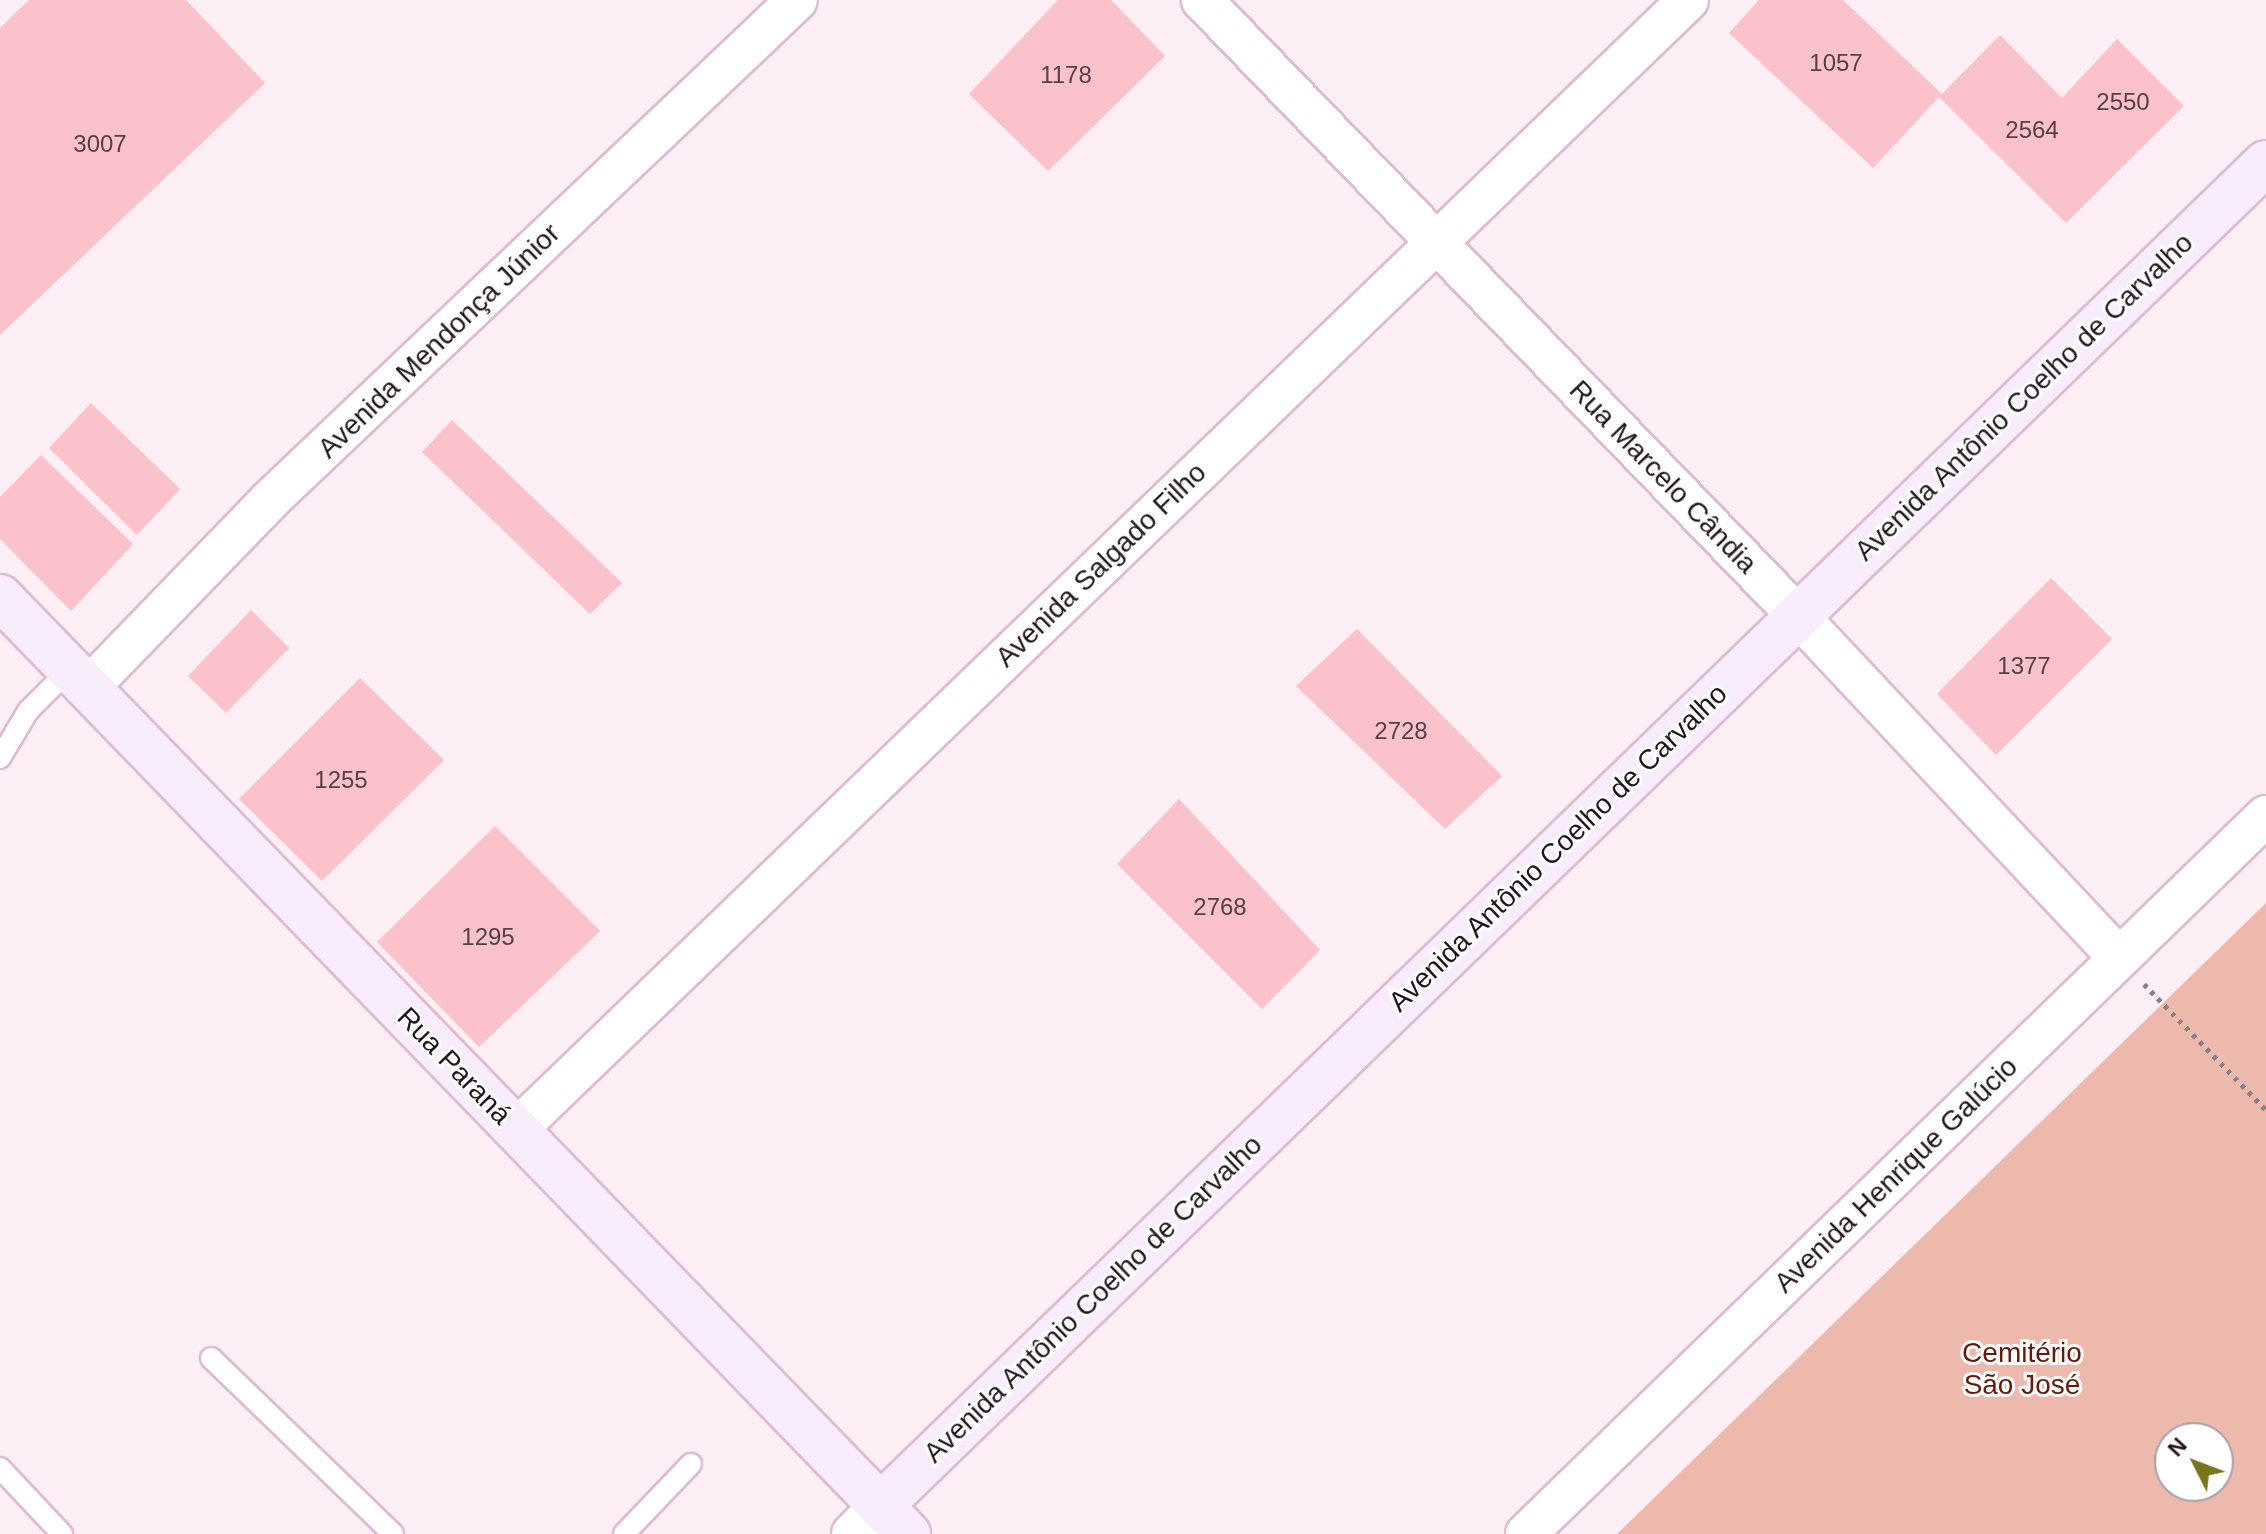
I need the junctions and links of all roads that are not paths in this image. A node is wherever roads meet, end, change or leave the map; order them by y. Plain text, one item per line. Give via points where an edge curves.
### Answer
1 (797, 0) edge
2 (1202, 0) edge
3 (1688, 0) edge
4 (2266, 163) edge
5 (1435, 242) junction
6 (0, 597) edge
7 (1798, 616) junction
8 (79, 679) junction
9 (0, 758) edge
10 (2266, 816) edge
11 (2119, 958) junction
12 (516, 1130) junction
13 (211, 1358) dead end
14 (691, 1464) dead end
15 (0, 1468) edge
16 (880, 1525) edge
17 (62, 1534) edge
18 (393, 1534) edge
19 (624, 1534) edge
20 (1526, 1534) edge

1 - 8 street, Avenida Mendonça Júnior
2 - 5 street, Rua Marcelo Cândia
3 - 5 street, Avenida Salgado Filho
4 - 7 street, Avenida Antônio Coelho de Carvalho
5 - 7 street, Rua Marcelo Cândia
5 - 12 street, Avenida Salgado Filho
6 - 8 street, Rua Paraná
7 - 11 street, Rua Marcelo Cândia
7 - 16 street, Avenida Antônio Coelho de Carvalho
8 - 9 lane via 28,711
8 - 12 street, Rua Paraná
10 - 11 street, Avenida Henrique Galúcio
11 - 20 street, Avenida Henrique Galúcio
12 - 16 street, Rua Paraná
13 - 18 lane
14 - 19 lane
15 - 17 lane

